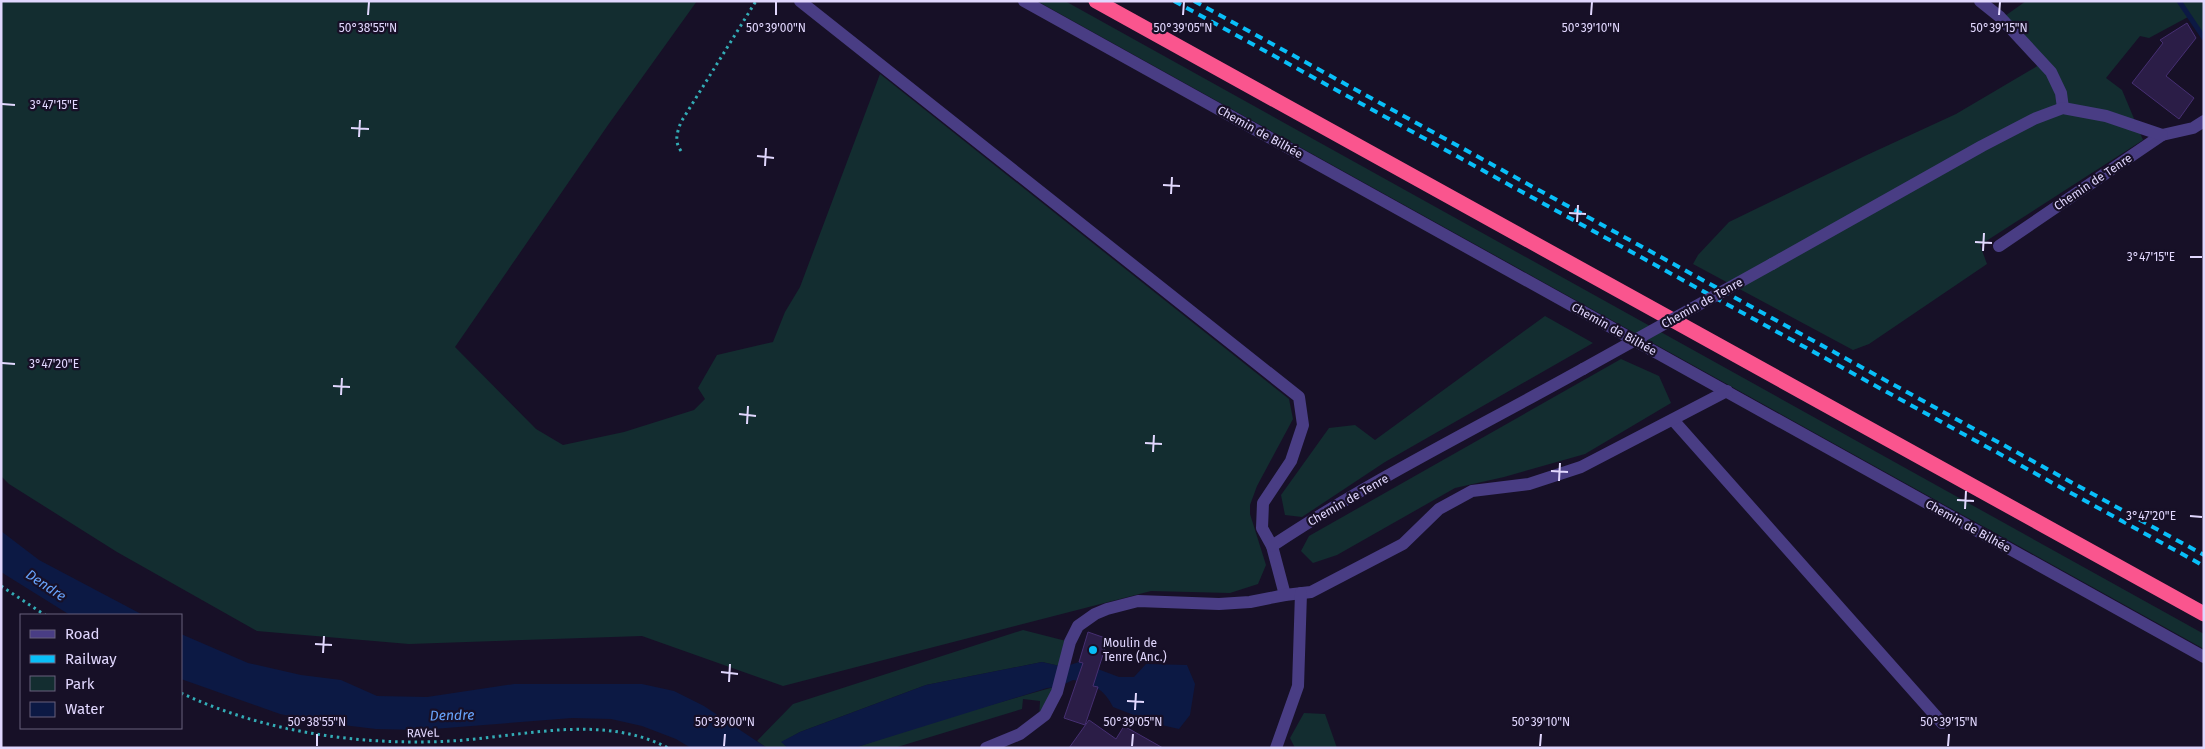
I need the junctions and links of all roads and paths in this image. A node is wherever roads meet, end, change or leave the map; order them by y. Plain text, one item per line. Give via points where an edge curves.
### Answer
1 (756, 1) edge
2 (800, 1) edge
3 (1024, 1) edge
4 (1096, 1) edge
5 (1980, 1) edge
6 (2063, 108) junction
7 (2200, 128) edge
8 (2162, 135) junction
9 (682, 151) dead end
10 (1999, 246) dead end
11 (1727, 392) junction
12 (1674, 421) junction
13 (1272, 546) junction
14 (1, 586) edge
15 (1301, 593) junction
16 (1285, 594) junction
17 (43, 614) edge
18 (2204, 614) edge
19 (2204, 657) edge
20 (182, 693) edge
21 (1942, 723) dead end
22 (668, 748) edge
23 (986, 748) edge
24 (1276, 748) edge

1 - 9 path via 681,122 676,134
2 - 13 street via 1299,397 1304,425 1291,461 1263,503 1262,528
3 - 11 street, Chemin de Bilhée
4 - 18 highway
5 - 6 street via 2000,17 2051,72 2061,93
6 - 8 street via 2106,116
6 - 13 street, Chemin de Tenre, bridge via 1982,146 1364,489
7 - 8 street, Chemin de Tenre
8 - 10 street, Chemin de Tenre
11 - 12 street
11 - 19 street, Chemin de Bilhée
12 - 15 street via 1582,467 1529,484 1472,491 1439,509 1403,544 1311,592
12 - 21 street
13 - 16 street
14 - 17 path
15 - 16 street
15 - 24 street via 1298,686
16 - 23 street via 1250,602 1219,604 1138,601 1107,609 1078,626 1045,715 1020,734
20 - 22 path, RAVeL via 263,722 306,733 371,741 451,741 585,729 620,732 658,742

